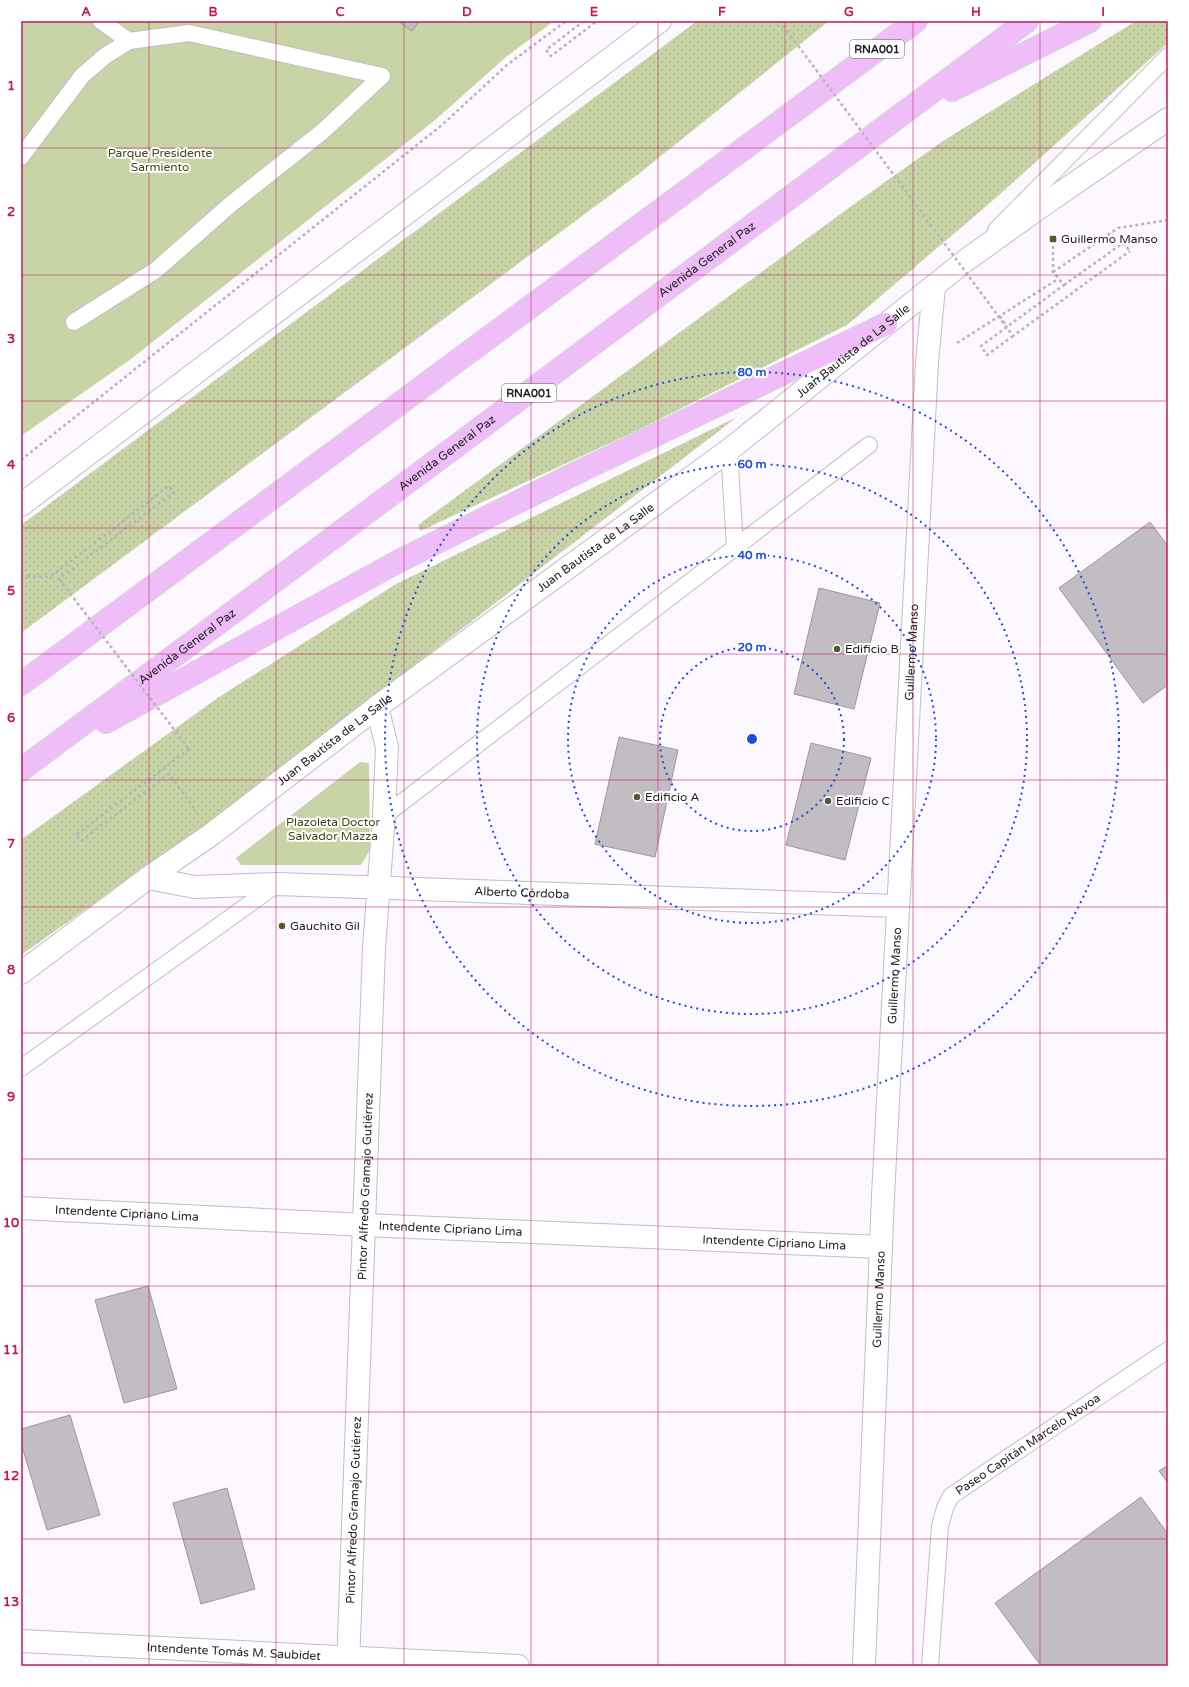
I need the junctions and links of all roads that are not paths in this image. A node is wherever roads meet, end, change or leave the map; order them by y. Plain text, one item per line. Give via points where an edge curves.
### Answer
1 (101, 21) edge
2 (660, 21) edge
3 (891, 21) edge
4 (916, 21) edge
5 (1027, 21) edge
6 (1090, 21) edge
7 (129, 41) junction
8 (1168, 56) edge
9 (838, 77) junction
10 (901, 115) junction
11 (1168, 118) edge
12 (21, 157) edge
13 (965, 261) junction
14 (934, 287) junction
15 (74, 322) dead end
16 (886, 324) junction
17 (869, 445) dead end
18 (729, 450) junction
19 (21, 505) edge
20 (735, 546) junction
21 (21, 684) edge
22 (377, 707) junction
23 (25, 767) edge
24 (384, 816) junction
25 (148, 878) junction
26 (277, 884) junction
27 (379, 887) junction
28 (897, 906) junction
29 (21, 973) edge
30 (21, 1068) edge
31 (21, 1208) edge
32 (365, 1225) junction
33 (881, 1247) junction
34 (1168, 1350) edge
35 (21, 1641) edge
36 (348, 1661) edge
37 (518, 1666) edge
38 (864, 1666) edge
39 (930, 1666) edge

1 - 7 lane
2 - 19 street
3 - 9 highway
4 - 9 highway, RNA001
5 - 10 highway, Avenida General Paz / RNA001
6 - 10 highway
7 - 12 lane via 105,56 82,76
7 - 15 lane via 190,33 382,76 322,132 231,204 156,270
8 - 13 lane
9 - 21 highway, RNA001
10 - 23 highway, Avenida General Paz / RNA001
11 - 13 street, Juan Bautista de La Salle
13 - 14 street, Juan Bautista de La Salle
14 - 16 street, Juan Bautista de La Salle
14 - 28 street, Guillermo Manso via 927,362
16 - 18 street, Juan Bautista de La Salle
16 - 23 highway via 568,477 400,562
17 - 20 lane
18 - 20 lane
18 - 22 street, Juan Bautista de La Salle
20 - 24 lane
22 - 24 street, Pintor Alfredo Gramajo Gutiérrez via 387,747
22 - 25 street, Juan Bautista de La Salle via 212,834
24 - 27 street, Pintor Alfredo Gramajo Gutiérrez
25 - 26 street, Alberto Córdoba via 195,887
25 - 29 street, Juan Bautista de La Salle
26 - 27 street, Alberto Córdoba
26 - 30 lane
27 - 28 street, Alberto Córdoba
27 - 32 street, Pintor Alfredo Gramajo Gutiérrez via 374,948
28 - 33 street, Guillermo Manso
31 - 32 street, Intendente Cipriano Lima
32 - 33 street, Intendente Cipriano Lima
32 - 36 street, Pintor Alfredo Gramajo Gutiérrez
33 - 38 street, Guillermo Manso
34 - 39 lane, Paseo Capitán Marcelo Novoa via 951,1496 944,1508 940,1526
35 - 36 street, Intendente Tomás M. Saubidet
36 - 37 street, Intendente Tomás M. Saubidet

